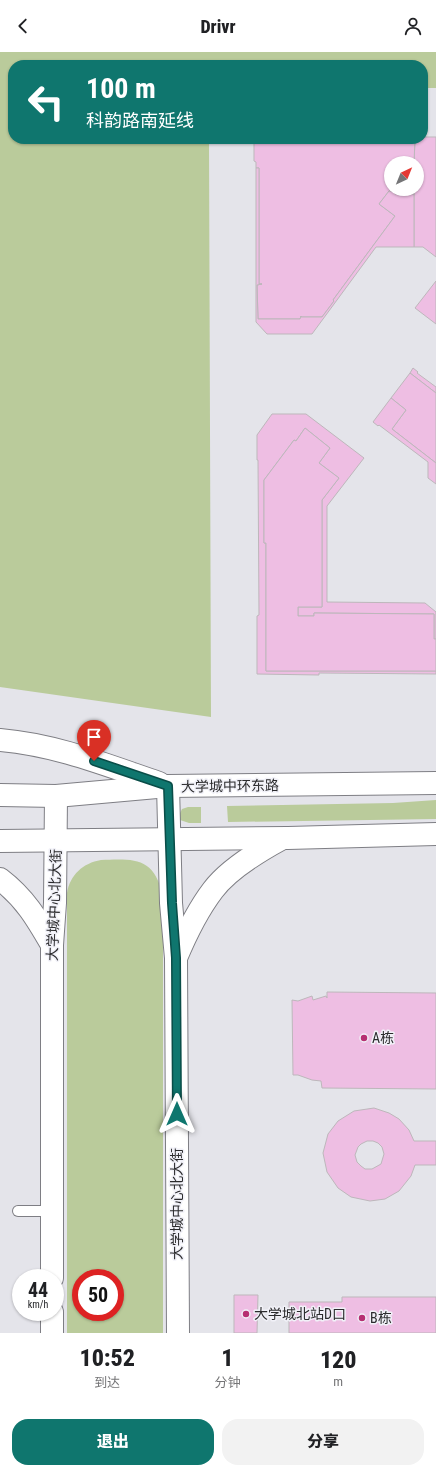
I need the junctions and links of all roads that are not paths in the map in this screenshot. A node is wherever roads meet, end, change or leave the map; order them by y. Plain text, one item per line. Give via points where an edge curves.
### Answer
1 (0, 740) edge
2 (436, 783) edge
3 (168, 786) junction
4 (0, 795) edge
5 (56, 796) junction
6 (436, 834) edge
7 (288, 838) junction
8 (170, 839) junction
9 (56, 840) junction
10 (0, 841) edge
11 (0, 879) edge
12 (52, 945) junction
13 (176, 958) junction
14 (18, 1210) dead end
15 (52, 1211) junction
16 (52, 1269) edge
17 (52, 1321) edge
18 (52, 1333) edge
19 (178, 1333) edge

1 - 3 main road via 65,751
2 - 3 main road, 大学城中环东路
3 - 5 main road, 大学城中环东路
3 - 8 main road, 大学城中心北大街
4 - 5 main road, 大学城中环东路
5 - 9 main road, 大学城中心北大街
6 - 7 main road
7 - 8 main road
7 - 13 main road via 281,839 250,858 213,890 188,929
8 - 9 main road
8 - 13 main road, 大学城中心北大街
9 - 10 main road
9 - 12 main road, 大学城中心北大街
11 - 12 main road via 26,903
12 - 15 main road, 大学城中心北大街
13 - 19 main road, 大学城中心北大街
14 - 15 lane
15 - 16 main road, 大学城中心北大街
17 - 18 main road

